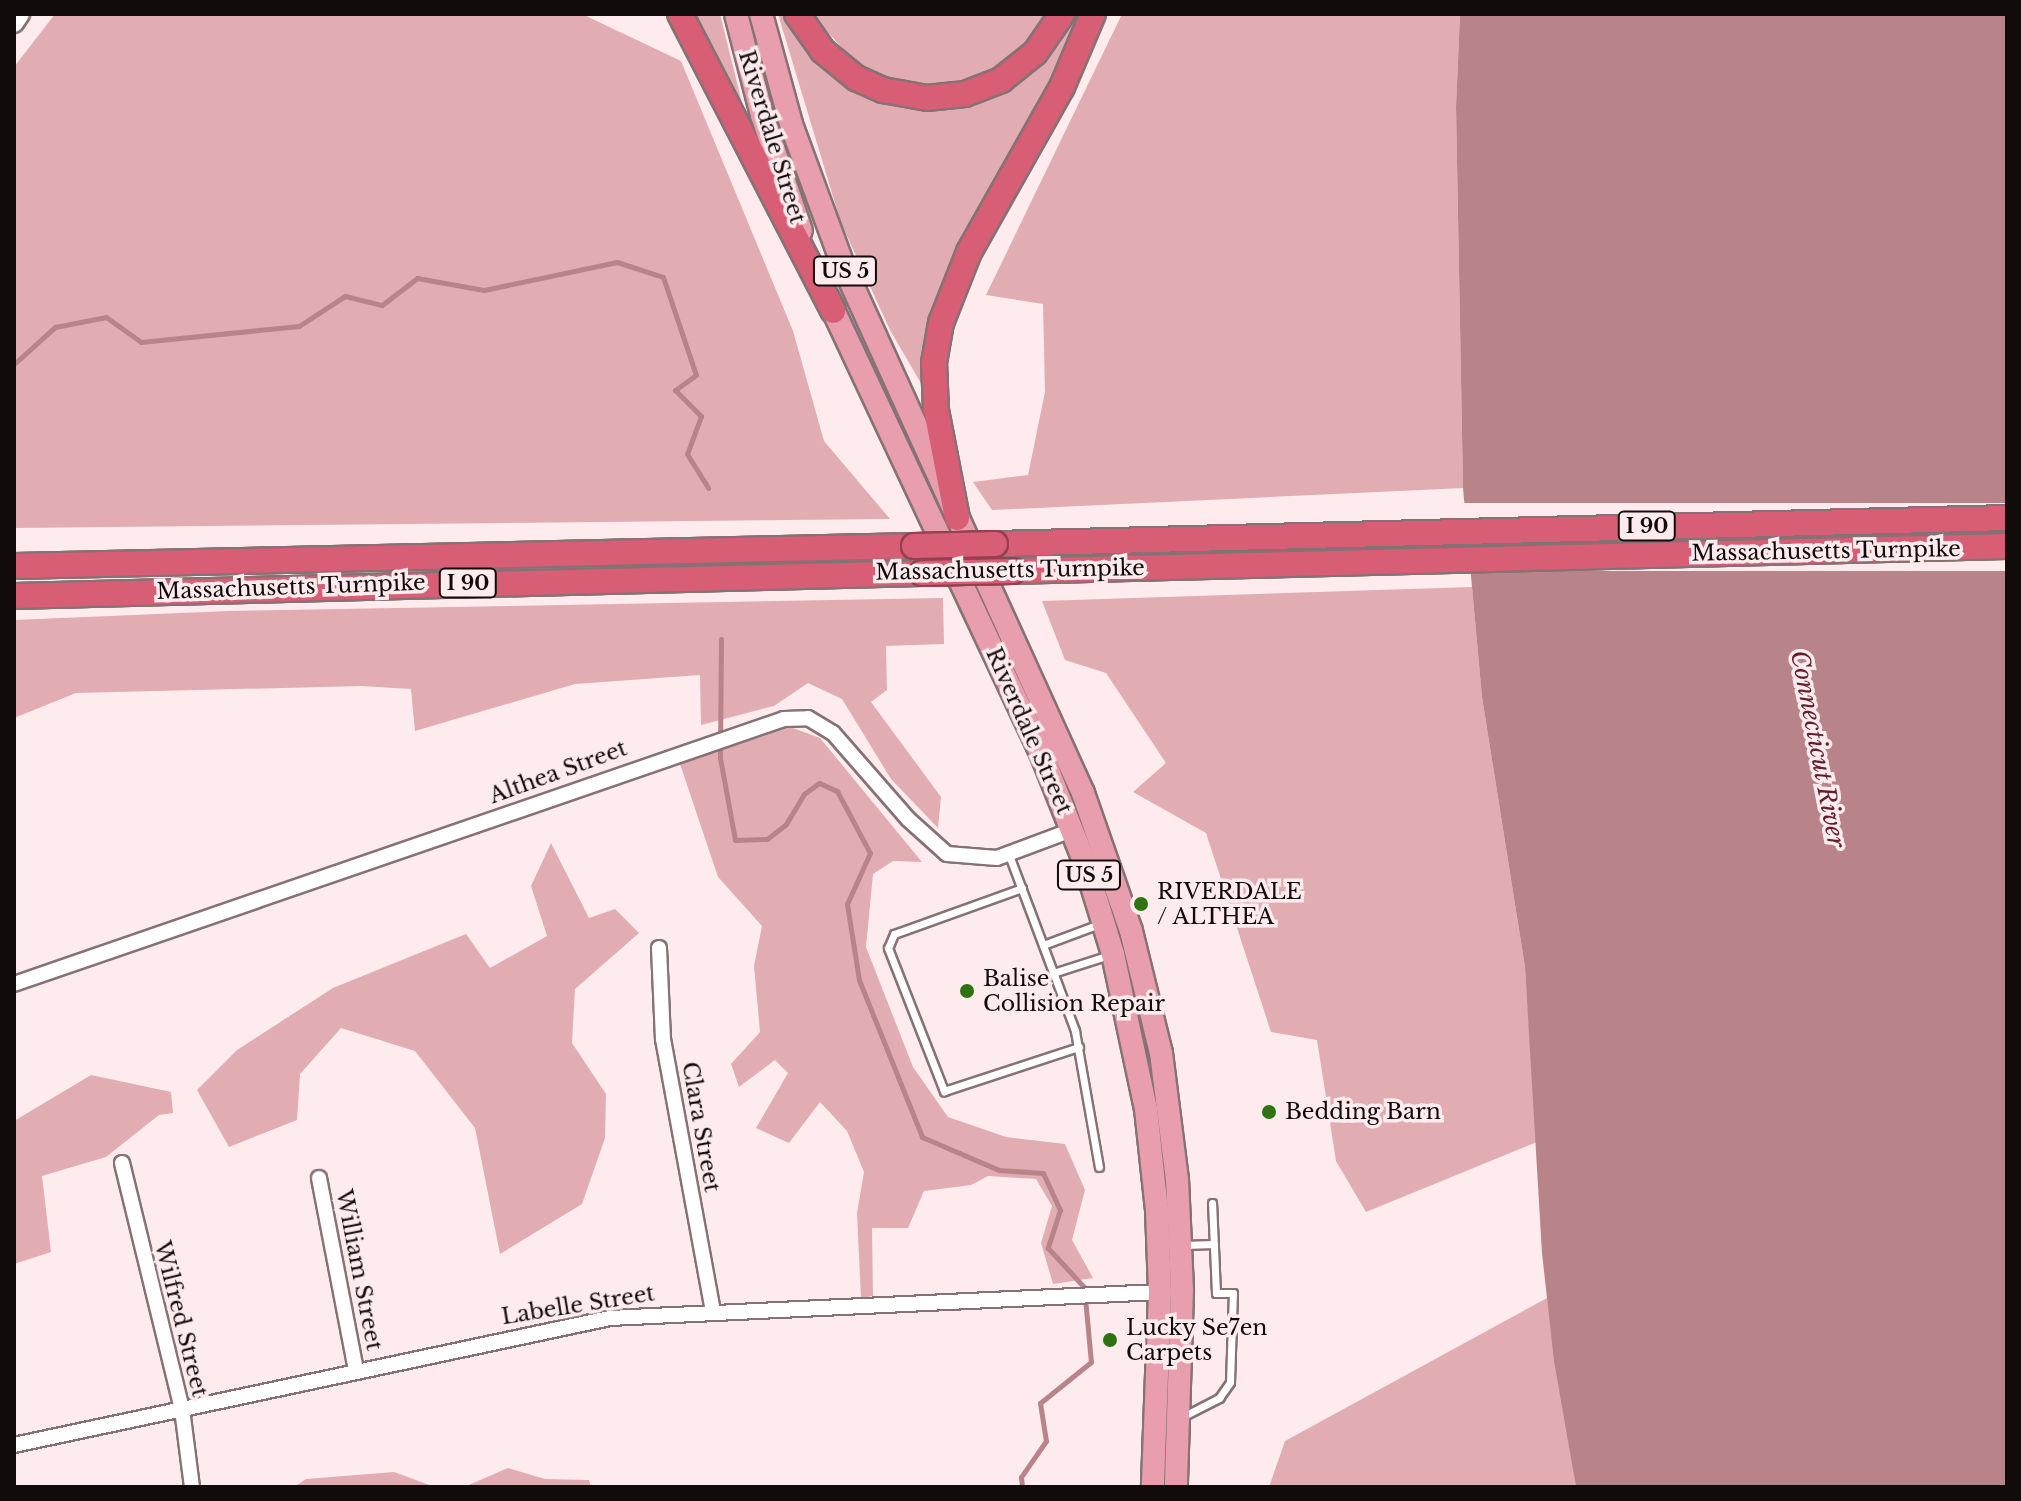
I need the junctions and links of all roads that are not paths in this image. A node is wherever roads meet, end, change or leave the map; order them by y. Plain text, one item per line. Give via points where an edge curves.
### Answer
1 (20, 14) edge
2 (680, 14) edge
3 (736, 14) edge
4 (761, 14) edge
5 (797, 14) edge
6 (1062, 14) edge
7 (1093, 14) edge
8 (14, 23) edge
9 (833, 311) junction
10 (957, 518) junction
11 (2007, 518) edge
12 (2007, 546) edge
13 (20, 565) edge
14 (14, 596) edge
15 (1094, 821) junction
16 (1072, 830) junction
17 (1009, 855) junction
18 (1022, 888) junction
19 (1104, 922) junction
20 (1043, 945) junction
21 (659, 948) dead end
22 (1113, 954) junction
23 (1053, 973) junction
24 (14, 984) edge
25 (1079, 1047) junction
26 (122, 1163) dead end
27 (1099, 1167) dead end
28 (319, 1178) dead end
29 (1212, 1203) dead end
30 (1214, 1244) junction
31 (1181, 1245) junction
32 (1171, 1292) junction
33 (713, 1311) junction
34 (356, 1371) junction
35 (182, 1409) junction
36 (1179, 1419) junction
37 (14, 1445) edge
38 (192, 1487) edge
39 (1153, 1487) edge
40 (1176, 1487) edge

1 - 8 street
2 - 9 highway
3 - 9 main road, Riverdale Street / US 5 via 773,149
4 - 10 main road, Riverdale Street / US 5 via 824,218
5 - 6 highway via 823,51 856,78 899,94 940,98 977,91 1013,72 1045,42
7 - 10 highway via 1062,87 969,252 941,323 934,363 936,410
9 - 16 main road, Riverdale Street / US 5
10 - 15 main road, Riverdale Street / US 5
11 - 13 highway, Massachusetts Turnpike / I 90, bridge
12 - 14 highway, Massachusetts Turnpike / I 90, bridge
15 - 16 lane
15 - 31 main road, Riverdale Street / US 5 via 1131,931 1161,1053
16 - 17 street, Althea Street
16 - 19 main road, Riverdale Street / US 5
17 - 18 lane
17 - 24 street, Althea Street via 971,860 938,849 851,749 816,721 784,719
18 - 20 lane
18 - 25 lane via 894,934 888,948 944,1091
19 - 20 lane
19 - 22 main road, Riverdale Street / US 5
20 - 23 lane
21 - 33 street, Clara Street via 663,1039
22 - 23 lane
22 - 32 main road, Riverdale Street / US 5 via 1146,1109
23 - 25 lane
25 - 27 lane
26 - 35 street, Wilfred Street
28 - 34 street, William Street
29 - 30 lane
30 - 31 lane
30 - 36 lane via 1216,1293 1233,1293 1230,1382 1219,1398
31 - 32 main road, Riverdale Street / US 5
32 - 33 street, Labelle Street
32 - 36 main road, Riverdale Street / US 5
32 - 39 main road, Riverdale Street / US 5
33 - 34 street, Labelle Street via 598,1320
34 - 35 street, Labelle Street
35 - 37 street, Labelle Street
35 - 38 street, Wilfred Street
36 - 40 main road, Riverdale Street / US 5

